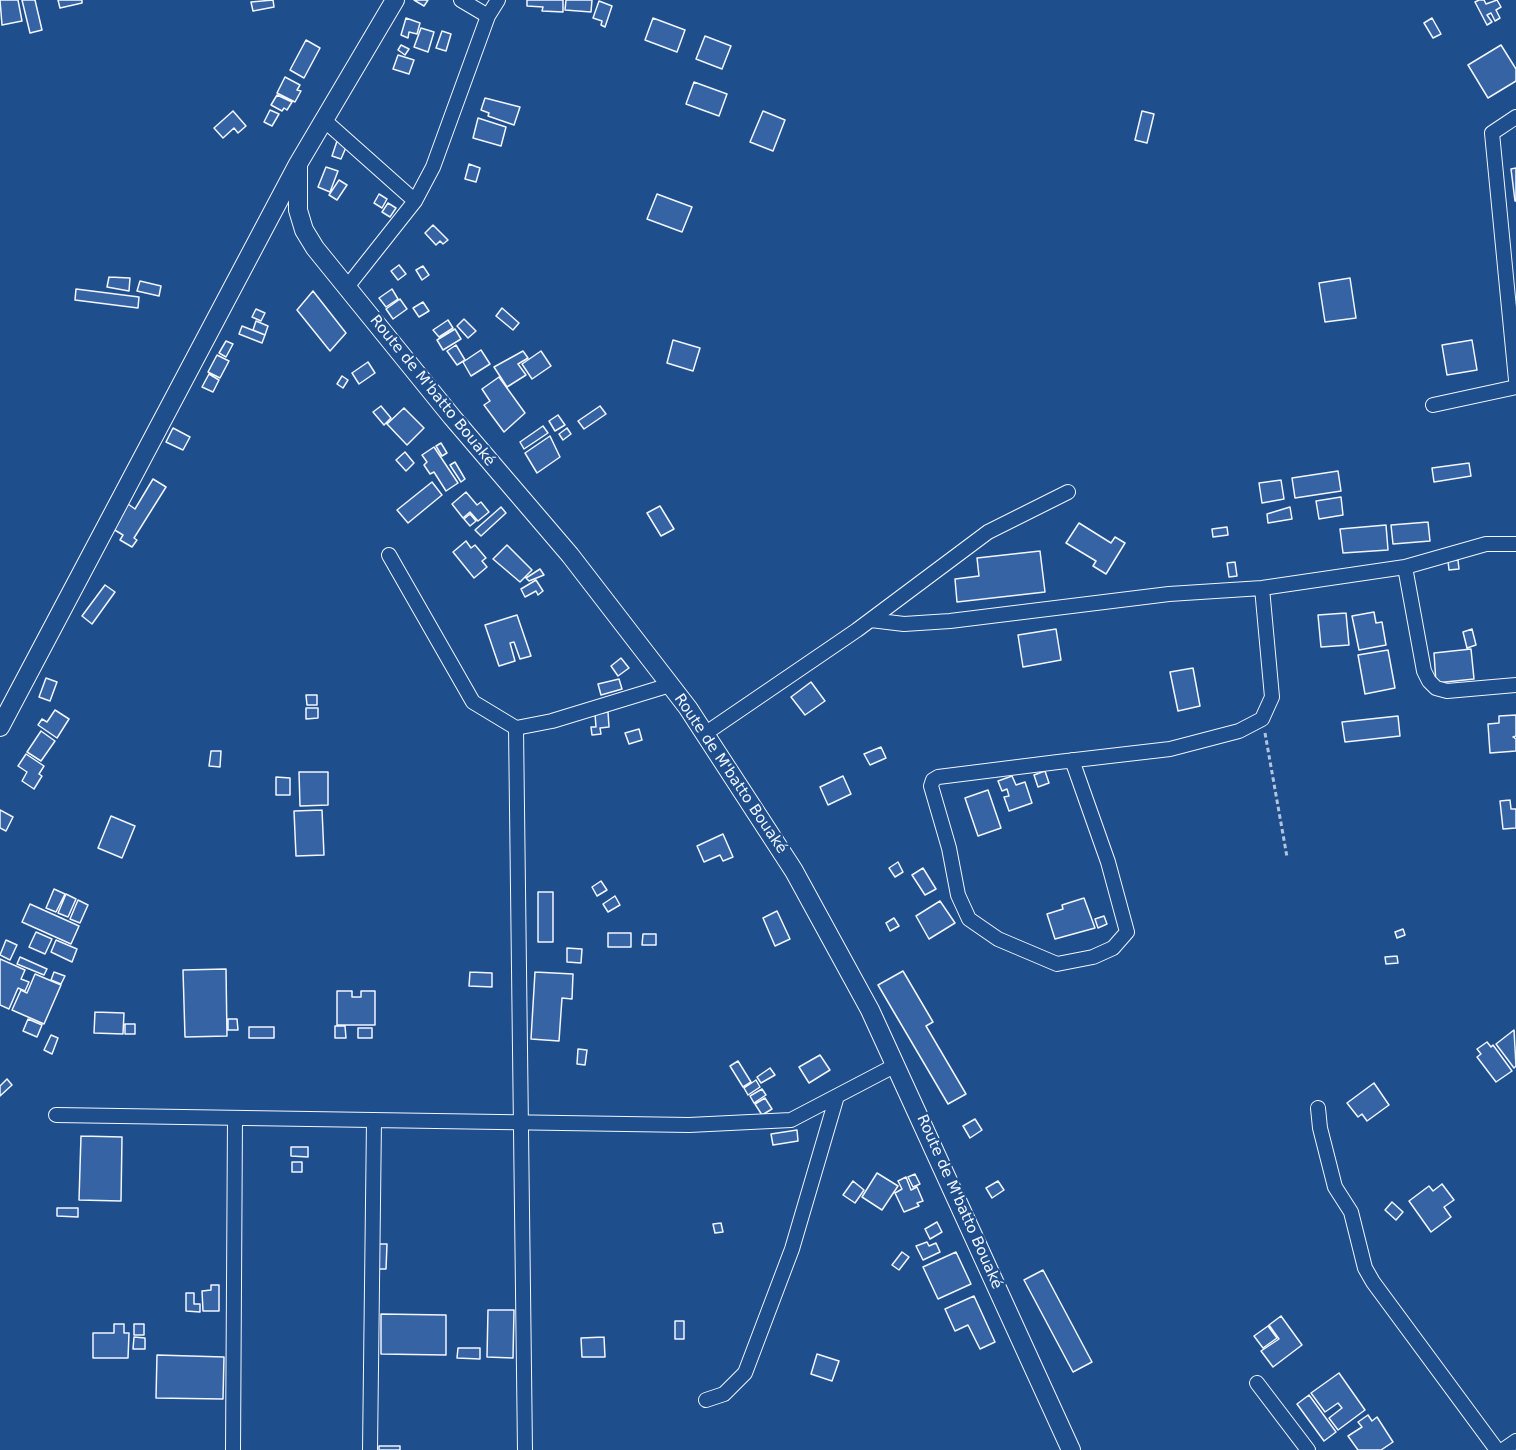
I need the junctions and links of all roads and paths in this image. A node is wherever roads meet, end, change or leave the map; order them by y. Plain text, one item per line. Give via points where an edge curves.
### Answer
1 (395, 0) edge
2 (461, 0) edge
3 (498, 0) edge
4 (488, 16) junction
5 (1516, 117) edge
6 (324, 120) junction
7 (298, 164) junction
8 (416, 201) junction
9 (347, 287) junction
10 (1516, 380) edge
11 (1516, 387) edge
12 (1433, 405) dead end
13 (1068, 492) dead end
14 (1516, 544) edge
15 (389, 555) dead end
16 (1405, 567) junction
17 (1262, 588) junction
18 (871, 620) junction
19 (670, 685) junction
20 (1516, 685) edge
21 (1262, 719) junction
22 (0, 727) edge
23 (516, 728) junction
24 (706, 733) junction
25 (1072, 760) junction
26 (1287, 857) dead end
27 (896, 1065) junction
28 (837, 1096) junction
29 (1318, 1108) dead end
30 (56, 1115) dead end
31 (235, 1118) junction
32 (374, 1120) junction
33 (522, 1122) junction
34 (1257, 1383) dead end
35 (706, 1401) dead end
36 (1505, 1448) edge
37 (233, 1450) edge
38 (370, 1450) edge
39 (525, 1450) edge
40 (1071, 1450) edge
41 (1308, 1450) edge

1 - 6 street
2 - 4 street
3 - 4 street
4 - 8 street via 433,167
5 - 10 street via 1492,133
6 - 7 street
6 - 8 street
7 - 9 street, Route de M'batto Bouaké via 296,192 304,230
7 - 22 street
8 - 9 street
9 - 19 street, Route de M'batto Bouaké via 570,555
11 - 12 street
13 - 18 street via 988,532
14 - 16 street via 1486,544
15 - 23 street via 472,702
16 - 17 street
16 - 20 street via 1429,681 1447,691
17 - 18 street via 1169,594 950,621 904,624
17 - 21 street via 1272,697
18 - 24 street
19 - 23 street
19 - 24 street, Route de M'batto Bouaké
21 - 25 street via 1239,731 1170,748
21 - 26 path
23 - 33 street
24 - 27 street, Route de M'batto Bouaké via 794,871
25 - 25 street via 1108,862 1127,932 1113,948 1093,957 1057,964 998,939 969,919 958,895 931,786 938,777
27 - 28 street
27 - 40 street, Route de M'batto Bouaké
28 - 33 street via 791,1120 689,1125
28 - 35 street via 792,1249 745,1373 723,1394
29 - 36 street via 1335,1187 1352,1212 1372,1282
30 - 31 street
31 - 32 street
31 - 37 street
32 - 33 street
32 - 38 street
33 - 39 street
34 - 41 street

